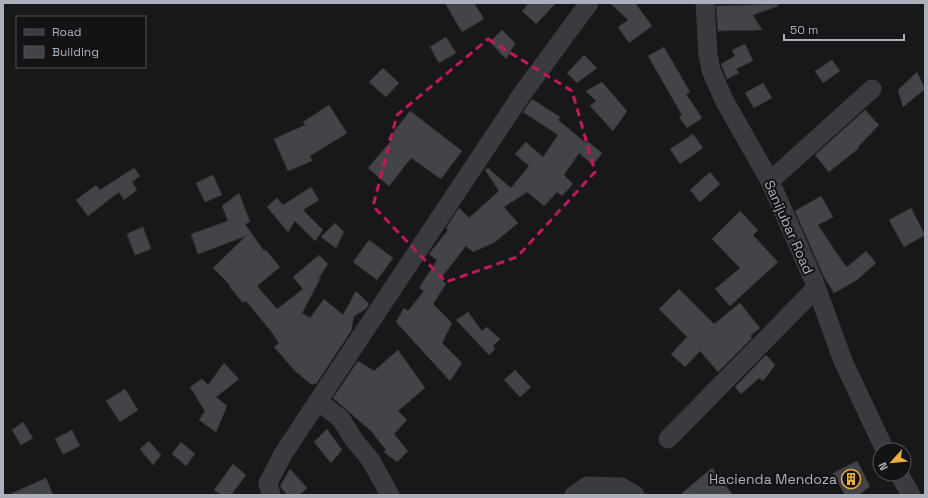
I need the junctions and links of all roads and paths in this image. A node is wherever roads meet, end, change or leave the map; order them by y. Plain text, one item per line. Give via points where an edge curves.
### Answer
1 (589, 3) edge
2 (705, 3) edge
3 (872, 89) dead end
4 (770, 181) junction
5 (816, 288) junction
6 (318, 401) junction
7 (668, 439) dead end
8 (881, 442) edge
9 (904, 482) edge
10 (271, 495) edge
11 (390, 495) edge
12 (574, 495) edge
13 (635, 495) edge
14 (911, 495) edge

1 - 6 street via 522,94
2 - 4 street, Sanijubar Road via 711,70 724,100
3 - 4 street
4 - 5 street, Sanijubar Road
5 - 7 street
5 - 8 street, Sanijubar Road via 843,361
6 - 10 street via 268,483
6 - 11 street via 341,419 370,459
9 - 14 street
12 - 13 street via 587,486 621,487

